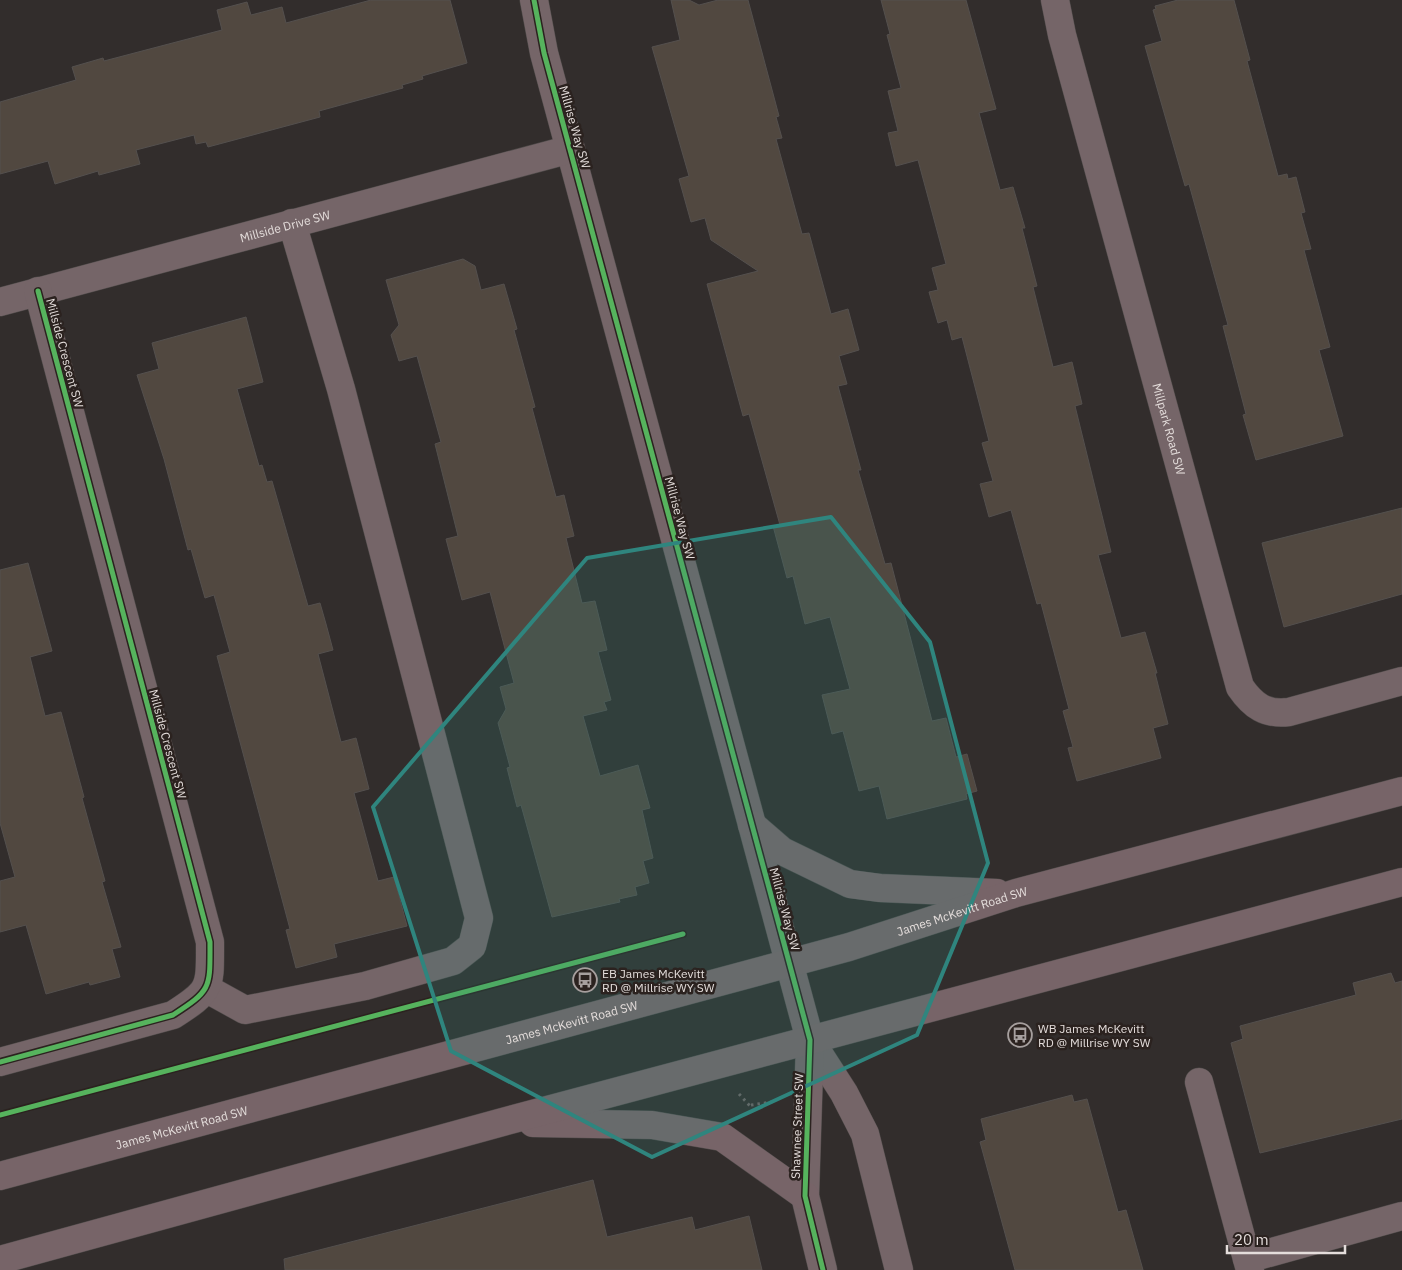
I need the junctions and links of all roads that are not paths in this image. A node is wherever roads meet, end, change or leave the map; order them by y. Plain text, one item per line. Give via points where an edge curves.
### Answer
1 (534, 0) edge
2 (1055, 0) edge
3 (571, 149) junction
4 (292, 222) junction
5 (38, 291) junction
6 (0, 302) edge
7 (1402, 681) edge
8 (1402, 791) edge
9 (752, 825) junction
10 (1402, 882) edge
11 (1016, 893) junction
12 (789, 963) junction
13 (207, 989) junction
14 (810, 1040) junction
15 (0, 1062) edge
16 (1199, 1082) dead end
17 (500, 1123) junction
18 (0, 1176) edge
19 (806, 1196) junction
20 (1402, 1216) edge
21 (0, 1260) edge
22 (1249, 1264) edge
23 (823, 1270) edge
24 (899, 1270) edge

1 - 3 street, Millrise Way SW via 544,53
2 - 7 street, Millpark Road SW via 1240,687 1260,708 1275,714
3 - 4 street, Millside Drive SW
3 - 9 street, Millrise Way SW
4 - 5 street, Millside Drive SW
4 - 13 street via 341,389 479,918 472,946 453,962 365,986 245,1010
5 - 6 street, Millside Drive SW
5 - 13 street, Millside Crescent SW via 210,942
8 - 11 main road, James McKevitt Road SW
9 - 11 main road via 782,851 850,884
9 - 12 street, Millrise Way SW
10 - 14 main road
11 - 12 main road, James McKevitt Road SW
12 - 14 street, Millrise Way SW
12 - 18 main road, James McKevitt Road SW
13 - 15 street via 173,1015
14 - 17 main road
14 - 19 street, Shawnee Street SW
14 - 24 street via 844,1093 865,1134
16 - 22 street
17 - 19 main road via 652,1124 722,1137
17 - 21 main road
19 - 23 street, Shawnee Street SW
20 - 22 street

